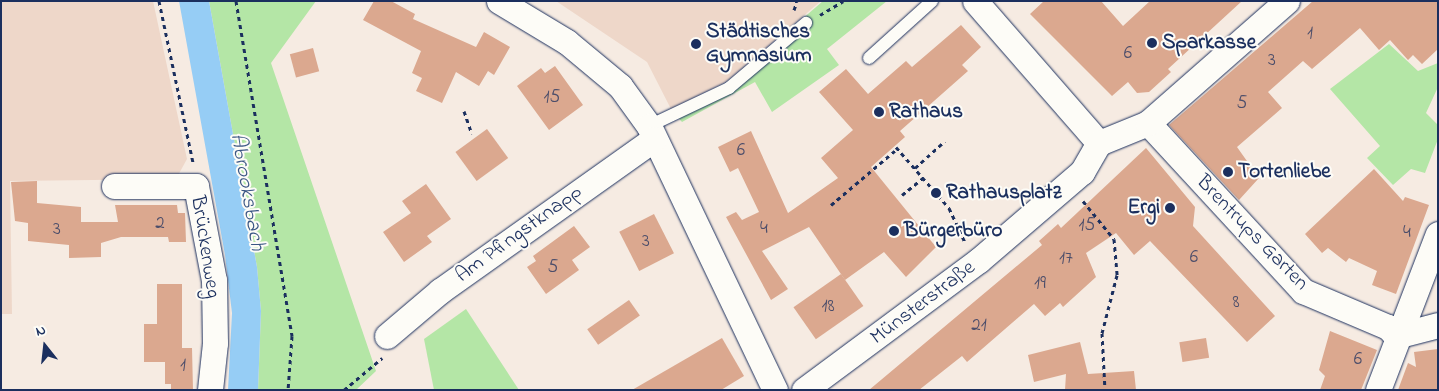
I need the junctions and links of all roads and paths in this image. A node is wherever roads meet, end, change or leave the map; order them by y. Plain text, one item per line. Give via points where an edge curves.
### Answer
1 (159, 1) edge
2 (236, 1) edge
3 (499, 1) edge
4 (843, 1) edge
5 (932, 1) edge
6 (975, 1) edge
7 (1287, 1) edge
8 (806, 23) joint
9 (869, 58) dead end
10 (464, 111) dead end
11 (1148, 123) junction
12 (652, 132) junction
13 (472, 134) dead end
14 (945, 141) dead end
15 (1099, 143) junction
16 (915, 168) junction
17 (923, 178) junction
18 (1068, 184) junction
19 (114, 186) dead end
20 (196, 186) junction
21 (902, 195) dead end
22 (830, 205) dead end
23 (1438, 234) edge
24 (978, 261) junction
25 (1438, 325) edge
26 (387, 336) joint
27 (1396, 336) junction
28 (210, 390) edge
29 (288, 390) edge
30 (344, 390) edge
31 (775, 390) edge
32 (804, 390) edge
33 (1105, 390) edge
34 (1378, 390) edge

1 - 20 path
2 - 29 path via 292,336
3 - 12 street via 582,54 620,86
4 - 8 path
5 - 9 lane
6 - 15 street
7 - 11 street
8 - 12 lane via 729,88
10 - 13 path
11 - 15 street
11 - 27 street, Brentrups Garten via 1303,290 1388,328
12 - 26 street, Am Pfingstknapp via 440,291
12 - 31 street
14 - 16 path
15 - 18 street, Münsterstraße via 1082,172
16 - 17 path
16 - 22 path via 897,148
17 - 21 path
17 - 24 path via 949,208 966,246
18 - 24 street, Münsterstraße
18 - 33 path via 1114,239 1117,275 1102,333
19 - 20 street, Brückenweg
20 - 28 street, Brückenweg via 214,280 215,343
23 - 27 street via 1406,323
24 - 32 street, Münsterstraße
25 - 27 street
26 - 30 path via 382,358
27 - 34 street via 1396,347

